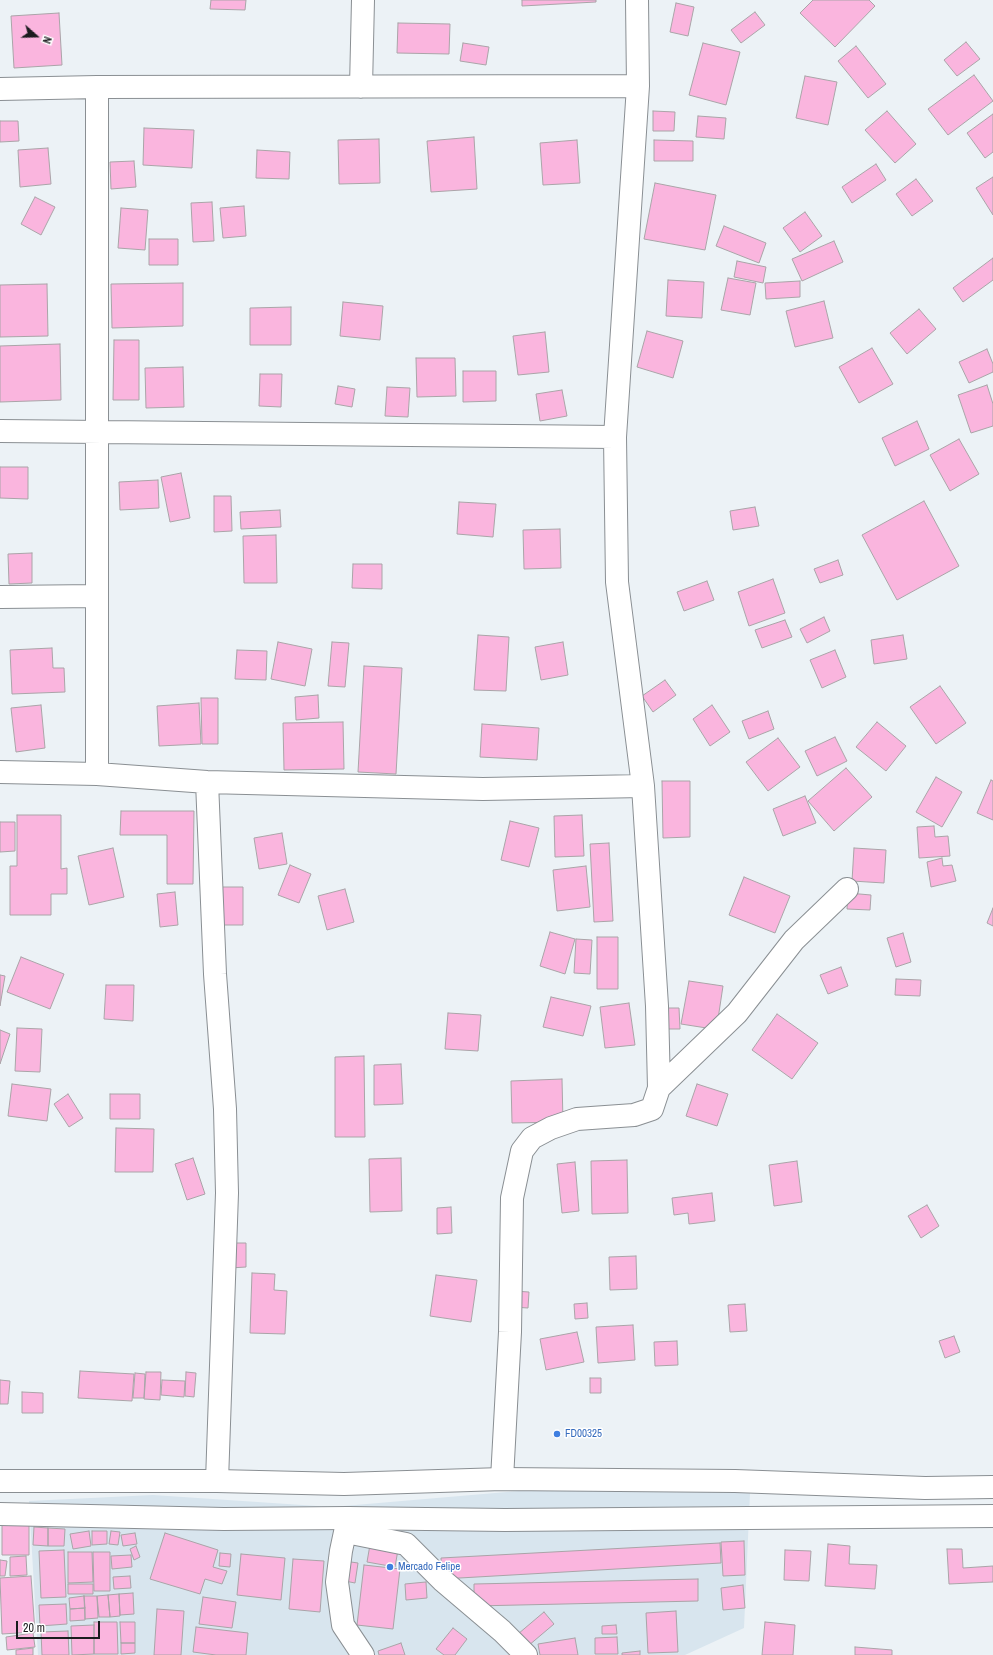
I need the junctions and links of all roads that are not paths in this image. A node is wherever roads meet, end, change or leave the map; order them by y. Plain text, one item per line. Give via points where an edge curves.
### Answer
1 (364, 0) edge
2 (637, 0) edge
3 (638, 86) junction
4 (97, 87) junction
5 (361, 87) junction
6 (0, 89) edge
7 (0, 431) edge
8 (97, 432) junction
9 (615, 438) junction
10 (97, 596) junction
11 (0, 597) edge
12 (0, 772) edge
13 (97, 774) junction
14 (207, 782) junction
15 (643, 786) junction
16 (847, 889) dead end
17 (660, 1088) junction
18 (502, 1479) junction
19 (0, 1481) edge
20 (217, 1481) junction
21 (993, 1487) edge
22 (0, 1514) edge
23 (993, 1516) edge
24 (347, 1525) junction
25 (363, 1655) edge
26 (526, 1655) edge

1 - 5 main road
2 - 3 main road
3 - 5 main road
3 - 9 main road
4 - 5 main road
4 - 6 main road
4 - 8 main road
7 - 8 main road
8 - 9 main road
8 - 10 main road
9 - 15 main road via 617,582
10 - 11 main road
10 - 13 main road
12 - 13 main road
13 - 14 main road
14 - 15 main road via 483,789
14 - 20 main road via 227,1193
15 - 17 main road
16 - 17 main road via 794,940 737,1013
17 - 18 main road via 652,1109 634,1115 577,1119 532,1138 522,1151 512,1198 510,1332
18 - 20 main road via 344,1484
18 - 21 main road via 735,1481 925,1488
19 - 20 main road
22 - 24 main road via 224,1519
23 - 24 main road via 505,1520
24 - 25 main road via 337,1578 343,1625
24 - 26 main road via 406,1544

